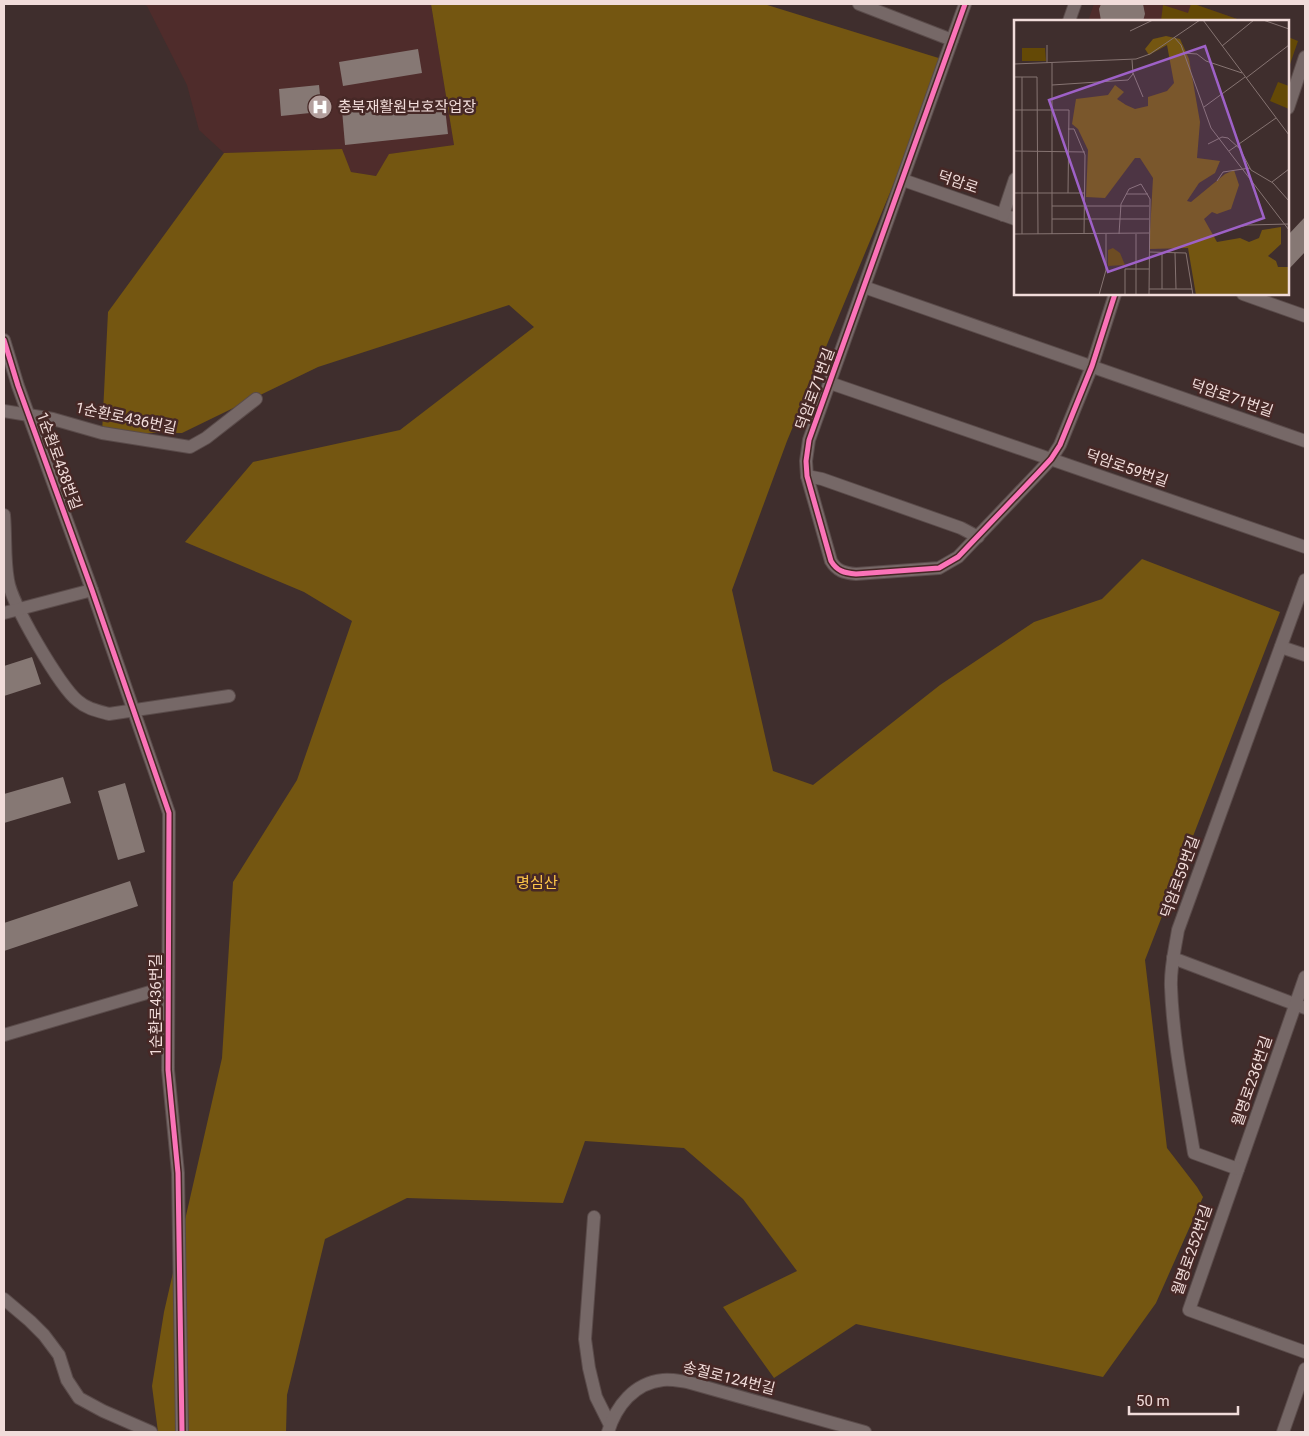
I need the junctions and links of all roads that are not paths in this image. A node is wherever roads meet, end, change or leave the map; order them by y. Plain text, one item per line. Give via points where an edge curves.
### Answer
1 (859, 4) edge
2 (965, 4) edge
3 (1075, 4) edge
4 (1069, 20) edge
5 (952, 40) junction
6 (1305, 57) edge
7 (1289, 105) edge
8 (902, 180) junction
9 (1014, 186) edge
10 (1009, 217) edge
11 (864, 287) junction
12 (1115, 295) edge
13 (1246, 295) edge
14 (1305, 316) edge
15 (4, 340) edge
16 (1092, 366) junction
17 (830, 383) junction
18 (256, 399) dead end
19 (4, 411) edge
20 (29, 415) junction
21 (1305, 440) edge
22 (1051, 459) junction
23 (806, 476) junction
24 (4, 515) edge
25 (978, 537) junction
26 (1305, 546) edge
27 (1305, 580) edge
28 (92, 590) junction
29 (18, 609) junction
30 (4, 613) edge
31 (1281, 647) junction
32 (1305, 655) edge
33 (229, 696) dead end
34 (134, 712) junction
35 (1173, 958) junction
36 (1305, 977) edge
37 (167, 987) junction
38 (1301, 1006) edge
39 (4, 1036) edge
40 (1238, 1169) junction
41 (594, 1217) dead end
42 (4, 1299) edge
43 (1305, 1352) edge
44 (1305, 1369) edge
45 (609, 1429) edge
46 (151, 1432) edge
47 (182, 1432) edge
48 (865, 1432) edge
49 (1283, 1432) edge

1 - 5 street
2 - 5 street, 덕암로71번길
3 - 4 street
5 - 8 street, 덕암로71번길
6 - 7 street
8 - 10 street, 덕암로
8 - 11 street, 덕암로71번길
9 - 10 street, 덕암로
11 - 16 street, 덕암로71번길
11 - 17 street, 덕암로71번길
12 - 16 street, 덕암로71번길
13 - 14 street
15 - 20 street, 1순환로438번길
16 - 21 street, 덕암로71번길
16 - 22 street, 덕암로71번길 via 1060,445
17 - 22 street, 덕암로71번길
17 - 23 street, 덕암로71번길 via 809,440
18 - 20 street, 1순환로436번길 via 190,447 102,433
19 - 20 street, 1순환로436번길
20 - 28 street, 1순환로438번길
22 - 25 street, 덕암로71번길
22 - 26 street, 덕암로59번길
23 - 25 street via 961,528
23 - 25 street, 덕암로71번길 via 831,561 846,574 939,568 958,558
24 - 29 street via 8,581
27 - 31 street, 덕암로59번길
28 - 29 street
28 - 34 street, 1순환로436번길
29 - 30 street
29 - 34 street via 44,654 78,702 109,714
31 - 32 street
31 - 35 street, 덕암로59번길 via 1178,930
33 - 34 street
34 - 37 street, 1순환로436번길 via 169,814
35 - 38 street
35 - 40 street, 덕암로59번길 via 1171,985 1176,1041 1194,1153
36 - 38 street, 월명로236번길
37 - 39 street
37 - 47 street, 1순환로436번길 via 168,1070 178,1173
38 - 40 street, 월명로236번길
40 - 43 street, 월명로252번길 via 1188,1310
41 - 45 street via 585,1339 596,1397
42 - 46 street via 44,1335 59,1355 67,1380 79,1398
44 - 49 street
45 - 48 street, 송절로124번길 via 616,1411 632,1393 645,1384 664,1380 687,1382

